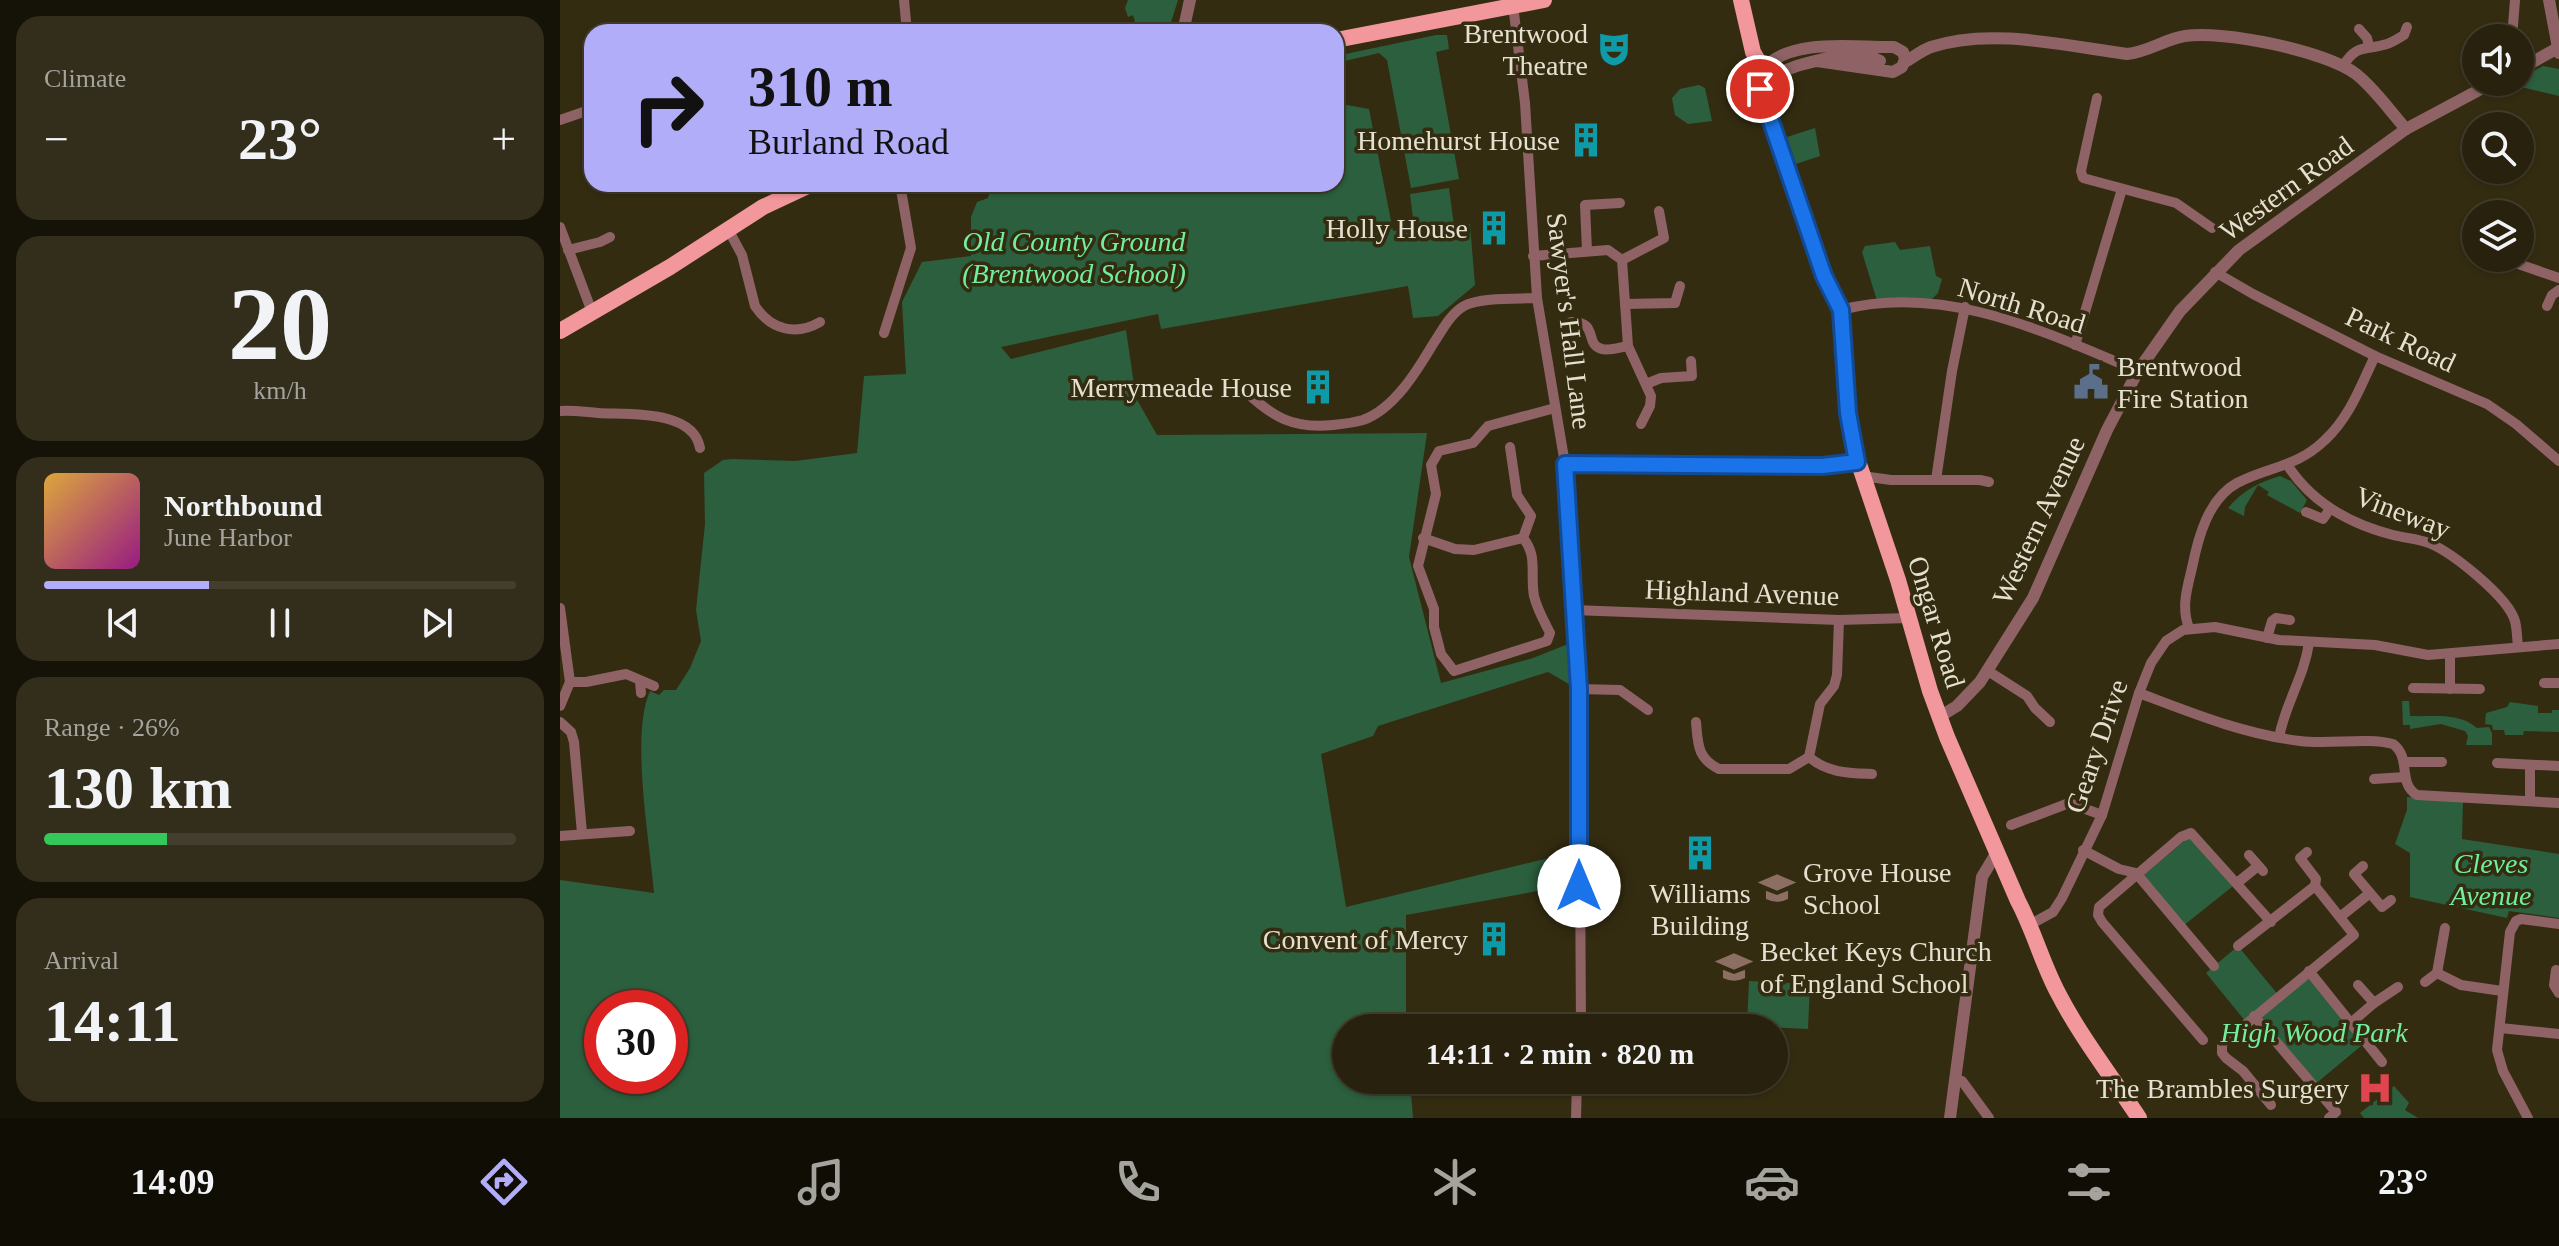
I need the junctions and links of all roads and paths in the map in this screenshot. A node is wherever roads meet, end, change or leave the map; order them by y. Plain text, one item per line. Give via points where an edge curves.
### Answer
1 (904, 0) edge
2 (1190, 0) edge
3 (1544, 0) edge
4 (2515, 0) edge
5 (1744, 3) edge
6 (2551, 4) edge
7 (1513, 5) junction
8 (906, 24) edge
9 (1187, 24) edge
10 (2513, 24) edge
11 (2407, 27) dead end
12 (2359, 29) dead end
13 (1344, 38) edge
14 (1946, 43) junction
15 (2369, 46) junction
16 (1891, 47) junction
17 (2558, 51) edge
18 (1905, 62) junction
19 (2534, 62) edge
20 (1883, 65) junction
21 (2343, 66) junction
22 (1764, 68) junction
23 (2468, 96) edge
24 (2097, 98) dead end
25 (584, 112) edge
26 (560, 120) edge
27 (2406, 129) junction
28 (2122, 189) junction
29 (795, 192) edge
30 (901, 192) edge
31 (1620, 203) dead end
32 (1659, 211) dead end
33 (2212, 228) dead end
34 (728, 229) junction
35 (560, 230) edge
36 (610, 237) dead end
37 (568, 250) junction
38 (1587, 251) junction
39 (1533, 256) junction
40 (1622, 260) junction
41 (2534, 269) edge
42 (2215, 272) junction
43 (2559, 278) edge
44 (1680, 286) dead end
45 (2559, 290) edge
46 (1537, 298) junction
47 (1625, 304) junction
48 (2547, 306) dead end
49 (1965, 307) junction
50 (1841, 310) junction
51 (592, 312) junction
52 (820, 322) dead end
53 (1571, 322) dead end
54 (560, 331) edge
55 (884, 333) dead end
56 (2075, 345) junction
57 (1628, 346) junction
58 (2375, 356) junction
59 (1691, 361) dead end
60 (2138, 371) junction
61 (1646, 384) junction
62 (1245, 391) dead end
63 (1555, 408) junction
64 (560, 411) edge
65 (1641, 424) dead end
66 (1510, 447) dead end
67 (700, 448) dead end
68 (2559, 461) edge
69 (1565, 464) junction
70 (2288, 466) junction
71 (1860, 469) junction
72 (1936, 480) junction
73 (1989, 482) dead end
74 (2330, 509) junction
75 (2306, 512) dead end
76 (1423, 538) junction
77 (1523, 538) junction
78 (560, 608) edge
79 (1573, 610) junction
80 (1909, 618) junction
81 (1839, 620) junction
82 (2290, 620) dead end
83 (2189, 628) junction
84 (2267, 638) junction
85 (2309, 643) junction
86 (2559, 644) edge
87 (2518, 646) junction
88 (2450, 654) junction
89 (1988, 671) junction
90 (640, 681) junction
91 (570, 682) junction
92 (2544, 683) dead end
93 (2559, 683) edge
94 (654, 686) dead end
95 (2413, 688) dead end
96 (1579, 689) junction
97 (2450, 689) junction
98 (2480, 689) dead end
99 (641, 693) dead end
100 (2139, 693) junction
101 (560, 706) edge
102 (1648, 710) dead end
103 (1939, 717) junction
104 (560, 722) edge
105 (1696, 722) dead end
106 (2050, 722) dead end
107 (2279, 737) junction
108 (1809, 757) junction
109 (2406, 762) junction
110 (2442, 762) dead end
111 (2497, 763) dead end
112 (2530, 765) junction
113 (2559, 766) edge
114 (1872, 774) dead end
115 (2405, 777) junction
116 (2374, 779) dead end
117 (2530, 801) junction
118 (2559, 803) edge
119 (2102, 815) junction
120 (2011, 825) dead end
121 (630, 831) dead end
122 (582, 833) junction
123 (560, 836) edge
124 (2083, 850) junction
125 (1997, 852) junction
126 (2307, 852) dead end
127 (2249, 855) dead end
128 (2363, 866) dead end
129 (2136, 873) junction
130 (2237, 883) junction
131 (2315, 886) junction
132 (2370, 893) junction
133 (2391, 900) dead end
134 (2340, 917) junction
135 (2271, 922) junction
136 (2031, 924) junction
137 (2559, 924) edge
138 (2445, 928) dead end
139 (2238, 946) dead end
140 (2214, 966) dead end
141 (2556, 970) dead end
142 (2309, 971) junction
143 (2437, 973) junction
144 (2425, 982) dead end
145 (2358, 985) dead end
146 (2398, 987) dead end
147 (2502, 991) junction
148 (2559, 993) edge
149 (2374, 1003) junction
150 (1581, 1014) edge
151 (2254, 1016) junction
152 (2352, 1022) junction
153 (2500, 1028) junction
154 (2559, 1034) edge
155 (2203, 1040) dead end
156 (2382, 1062) dead end
157 (1956, 1079) junction
158 (1577, 1094) edge
159 (2271, 1105) dead end
160 (1576, 1118) edge
161 (1950, 1118) edge
162 (1989, 1118) edge
163 (2139, 1118) edge
164 (2329, 1118) edge
165 (2528, 1118) edge

1 - 8 street
2 - 9 street
3 - 7 main road
4 - 10 street
5 - 22 main road, Ongar Road via 1753,52
6 - 17 street
7 - 13 main road
7 - 39 street, Sawyer's Hall Lane via 1525,103
11 - 15 street via 2388,44
12 - 15 street
14 - 16 street
14 - 18 street
14 - 21 street via 2017,39 2127,54 2201,34 2311,53
15 - 21 street via 2355,51
16 - 18 street via 1903,52
16 - 20 street via 1882,53
16 - 22 street via 1814,48 1773,59
17 - 19 street
18 - 20 street via 1897,71
20 - 22 street via 1873,57 1857,56 1777,73
21 - 27 street
22 - 50 main road, Ongar Road via 1758,82 1824,276
23 - 27 street, Western Road
24 - 28 street via 2080,175
25 - 26 street
27 - 42 street, Western Road
28 - 33 street via 2179,204
28 - 56 street
29 - 34 main road
30 - 55 street via 911,248
31 - 38 street via 1585,205
32 - 40 street via 1664,238
34 - 51 main road
34 - 52 street via 742,255 759,312 791,330 807,330
35 - 37 street
36 - 37 street
37 - 51 street
38 - 39 street
38 - 40 street via 1608,250
39 - 46 street, Sawyer's Hall Lane
40 - 47 street
41 - 43 street
42 - 58 street, Park Road
42 - 60 street, Western Road
44 - 47 street via 1675,303
45 - 48 street
46 - 62 street via 1464,306 1447,321 1409,380 1363,420 1323,426 1290,422 1268,413
46 - 63 street, Sawyer's Hall Lane
47 - 57 street
49 - 50 street, North Road via 1897,302
49 - 56 street, North Road
49 - 72 street
50 - 71 main road, Ongar Road via 1848,413
51 - 54 main road
53 - 57 street via 1585,324 1598,348
56 - 60 street, North Road
57 - 61 street
58 - 68 street, Park Road via 2494,408
58 - 70 street via 2344,419 2314,450
59 - 61 street via 1692,376
60 - 89 street, Western Avenue via 2093,459 2038,588
61 - 65 street via 1650,406
63 - 69 street, Sawyer's Hall Lane
63 - 76 street via 1488,426 1473,443 1439,451 1431,465 1436,494
64 - 67 street via 659,416 699,439
66 - 77 street via 1517,495 1531,516
69 - 71 street
69 - 79 street, Sawyer's Hall Lane
70 - 74 street, Vineway via 2306,491
70 - 83 street via 2237,483 2209,516 2184,606
71 - 72 street via 1891,480
71 - 80 main road, Ongar Road
72 - 73 street
74 - 75 street via 2323,519
74 - 87 street, Vineway via 2453,557 2503,602 2515,621
76 - 77 street via 1474,550
76 - 77 street via 1418,566 1434,609 1441,654 1454,671 1547,641 1550,633 1533,594 1533,558
78 - 91 street
79 - 81 street, Highland Avenue
79 - 96 street, Sawyer's Hall Lane
80 - 81 street, Highland Avenue
80 - 103 main road, Ongar Road
81 - 108 street via 1837,675 1820,704
82 - 84 street via 2272,621
83 - 84 street via 2215,627
83 - 100 street, Geary Drive via 2158,650
84 - 85 street
85 - 88 street
85 - 107 street
86 - 87 street
87 - 88 street
88 - 97 street
89 - 103 street, Western Avenue via 1962,702
89 - 106 street via 2027,696
90 - 91 street via 626,674
90 - 94 street
90 - 99 street
91 - 101 street
92 - 93 street
95 - 97 street
96 - 102 street via 1620,690
96 - 150 street, Sawyer's Hall Lane
97 - 98 street
100 - 107 street via 2229,727
100 - 119 street, Geary Drive
103 - 125 main road, Ongar Road
104 - 122 street via 574,742
105 - 108 street via 1700,754 1719,769 1789,769
107 - 109 street via 2316,742 2368,737 2398,747
108 - 114 street via 1827,769
109 - 110 street
109 - 115 street
111 - 112 street
112 - 113 street
112 - 117 street
115 - 116 street
115 - 117 street via 2417,795
117 - 118 street
119 - 120 street via 2069,803
119 - 124 street, Geary Drive
121 - 122 street
122 - 123 street
124 - 129 street
124 - 136 street, Geary Drive via 2057,907
125 - 136 main road, Ongar Road
125 - 157 street via 1982,877
126 - 131 street via 2300,858 2316,879
127 - 130 street via 2260,868
128 - 132 street via 2354,874
129 - 130 street via 2191,833
129 - 140 street
129 - 155 street via 2102,903 2099,918
130 - 135 street
131 - 134 street
131 - 135 street
132 - 133 street via 2382,907
132 - 134 street
134 - 142 street via 2354,935
135 - 139 street
136 - 163 main road, Ongar Road via 2059,995
137 - 147 street via 2516,921
138 - 143 street
141 - 148 street
142 - 151 street
142 - 152 street
143 - 144 street
143 - 147 street via 2461,985
145 - 149 street
146 - 149 street
147 - 153 street
149 - 152 street
151 - 159 street via 2222,1044 2222,1053
151 - 164 street via 2336,1112
152 - 156 street
153 - 154 street
153 - 165 street via 2496,1044 2501,1065
157 - 161 street
157 - 162 street
158 - 160 street

